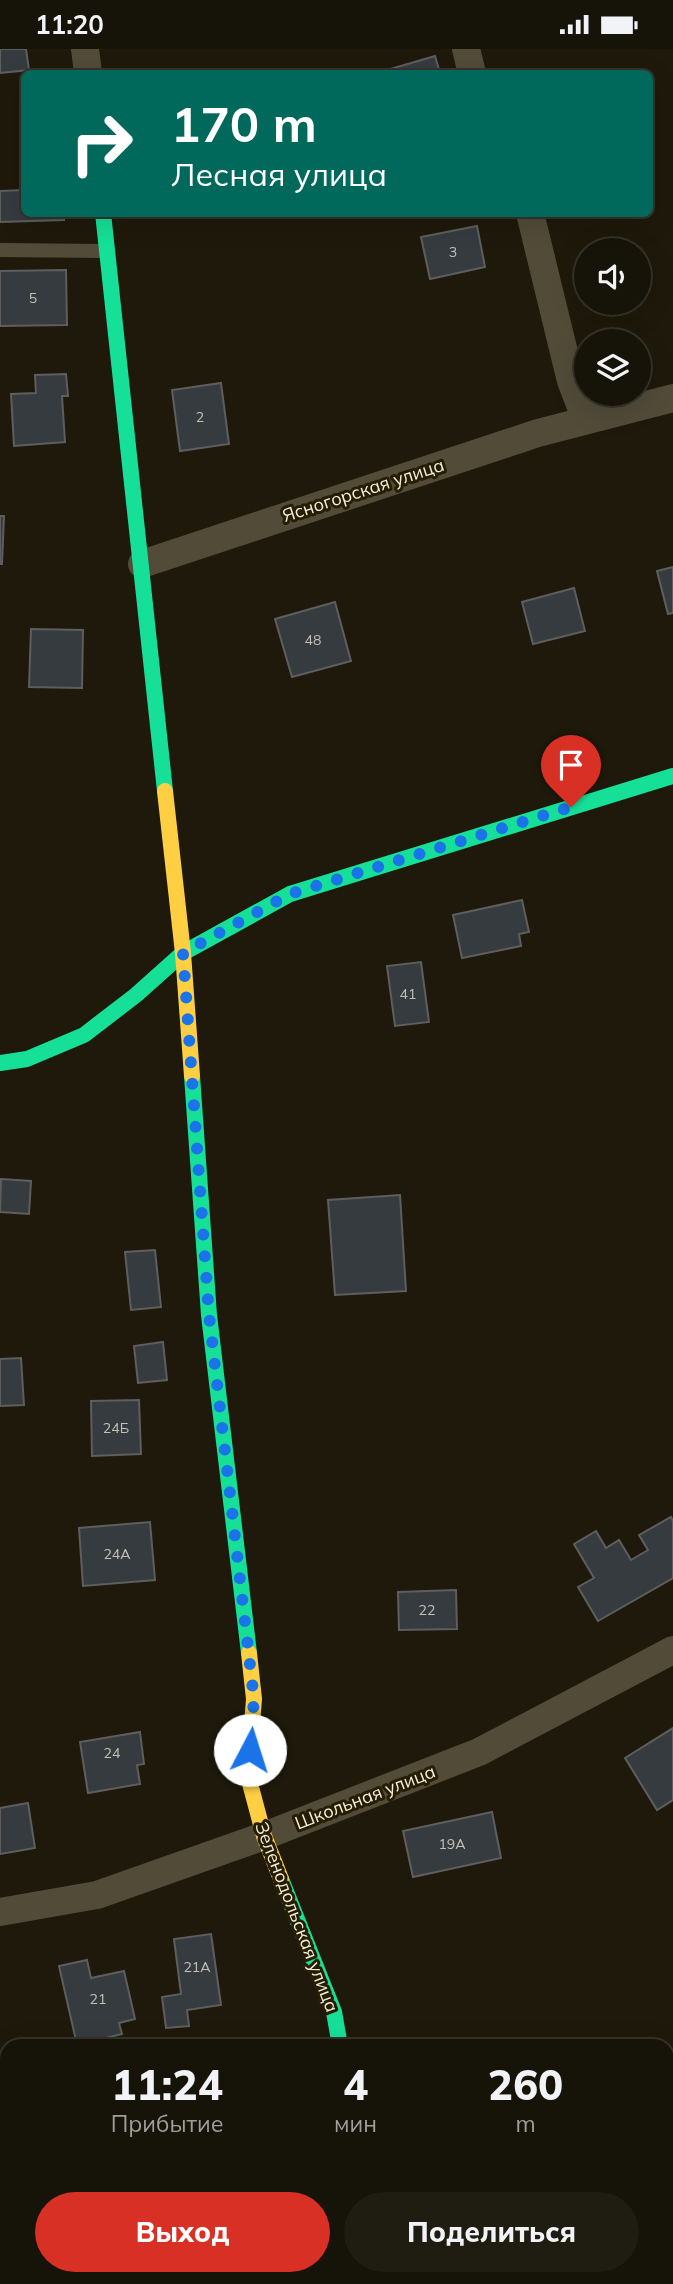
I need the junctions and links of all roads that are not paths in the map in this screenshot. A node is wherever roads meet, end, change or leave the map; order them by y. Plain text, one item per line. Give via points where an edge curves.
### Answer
1 (85, 49) edge
2 (466, 49) edge
3 (88, 70) edge
4 (471, 70) edge
5 (103, 217) edge
6 (531, 217) edge
7 (0, 250) edge
8 (107, 251) junction
9 (673, 398) edge
10 (586, 420) junction
11 (142, 564) junction
12 (673, 776) edge
13 (183, 953) junction
14 (0, 1063) edge
15 (673, 1650) edge
16 (264, 1836) junction
17 (0, 1912) edge
18 (339, 2039) edge

1 - 3 street
2 - 4 street
5 - 8 street, Зеленодольская улица
6 - 10 street via 571,381
7 - 8 lane
8 - 11 street, Зеленодольская улица
9 - 10 street, Ясногорская улица
10 - 11 street, Ясногорская улица
11 - 13 street, Зеленодольская улица
12 - 13 street via 290,894
13 - 14 street via 84,1035 27,1059
13 - 16 street, Зеленодольская улица via 209,1315 254,1699 248,1776
15 - 16 street, Школьная улица via 479,1752
16 - 17 street, Школьная улица via 97,1895
16 - 18 street, Зеленодольская улица via 334,2012

